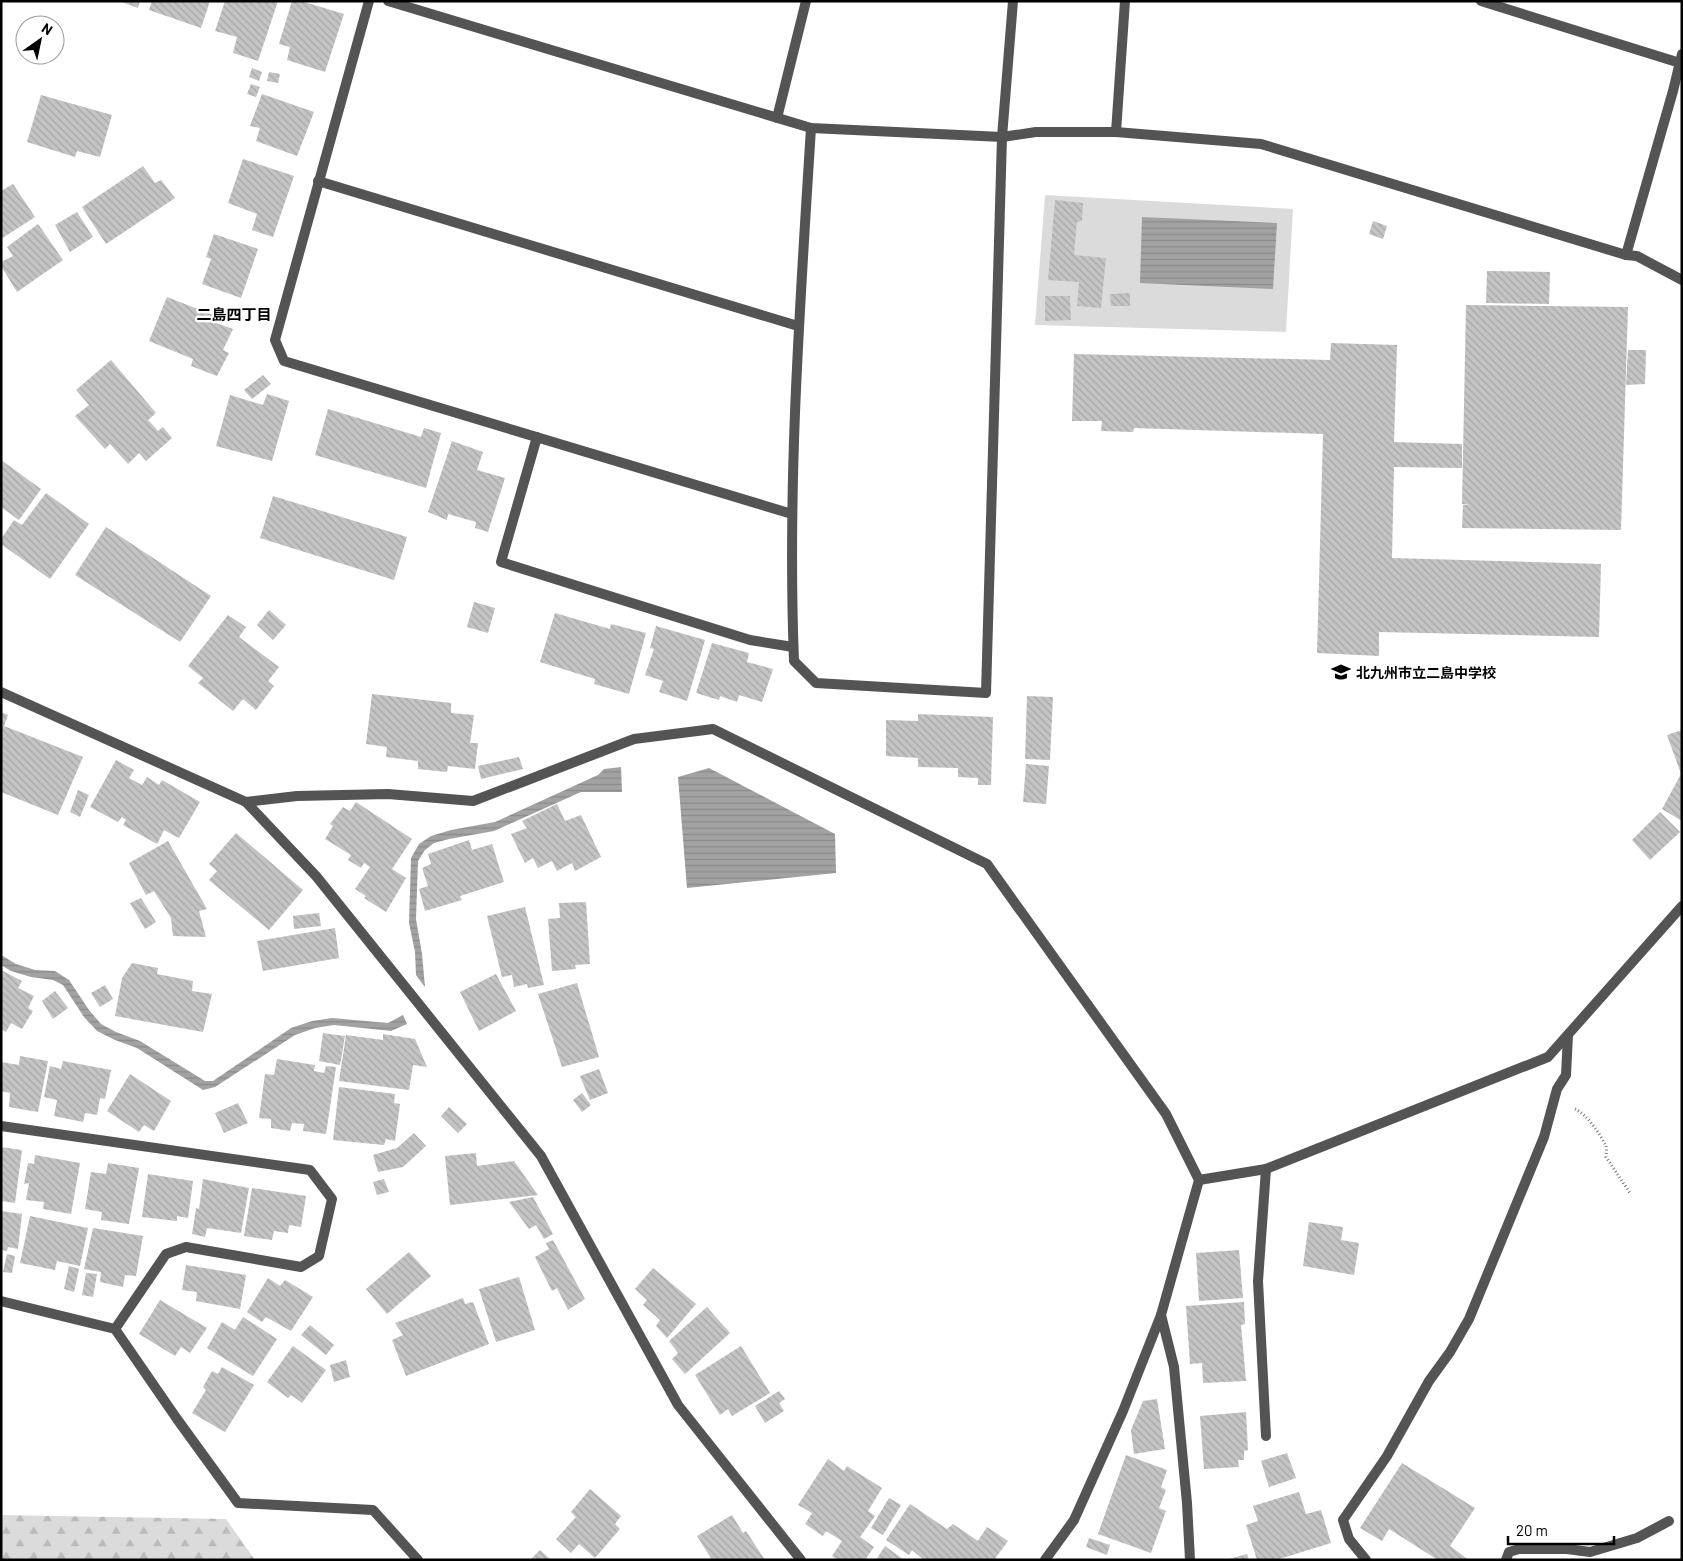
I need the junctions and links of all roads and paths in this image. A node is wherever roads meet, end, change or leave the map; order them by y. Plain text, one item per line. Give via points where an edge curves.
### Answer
1 (369, 1) edge
2 (388, 1) edge
3 (806, 1) edge
4 (1013, 1) edge
5 (1125, 1) edge
6 (1481, 1) edge
7 (1681, 59) edge
8 (777, 118) junction
9 (811, 128) junction
10 (1116, 132) junction
11 (1002, 137) junction
12 (318, 181) junction
13 (1626, 256) junction
14 (1682, 280) edge
15 (798, 326) junction
16 (536, 437) junction
17 (792, 514) junction
18 (793, 647) junction
19 (1, 692) edge
20 (246, 802) junction
21 (1682, 906) edge
22 (1568, 1035) junction
23 (1554, 1101) junction
24 (1, 1126) edge
25 (1266, 1169) junction
26 (1199, 1180) junction
27 (1630, 1193) dead end
28 (1, 1300) edge
29 (1161, 1315) junction
30 (115, 1329) junction
31 (1266, 1436) dead end
32 (1669, 1521) dead end
33 (418, 1560) edge
34 (800, 1560) edge
35 (1045, 1560) edge
36 (1190, 1560) edge
37 (1366, 1560) edge
38 (1506, 1560) edge

1 - 12 street
2 - 8 street
3 - 8 street
4 - 11 street
5 - 10 street
6 - 7 street
7 - 13 street
8 - 9 street
9 - 11 street
9 - 15 street
10 - 11 street via 1036,132
10 - 13 street via 1261,144
11 - 18 street via 986,693 816,683 794,661
12 - 15 street
12 - 16 street via 275,340 284,361
13 - 14 street via 1637,256
15 - 17 street
16 - 17 street
16 - 18 street via 501,562 750,640
17 - 18 street
19 - 20 street
20 - 26 street via 297,796 388,794 472,801 634,739 713,729 987,864 1166,1114
20 - 34 street via 316,876 541,1156 678,1405
21 - 22 street
22 - 23 street via 1566,1074
22 - 25 street via 1548,1057
23 - 27 path via 1581,1112 1607,1148 1606,1157
23 - 37 street via 1544,1137 1469,1319 1387,1456 1343,1520 1349,1539
24 - 30 street via 310,1170 332,1199 319,1256 301,1266 186,1247 166,1254
25 - 26 street
25 - 31 street via 1258,1281
26 - 29 street
28 - 30 street
29 - 35 street via 1123,1411 1074,1520
29 - 36 street via 1174,1367
30 - 33 street via 238,1503 373,1510
32 - 38 street via 1637,1538 1590,1552 1519,1548 1510,1552

